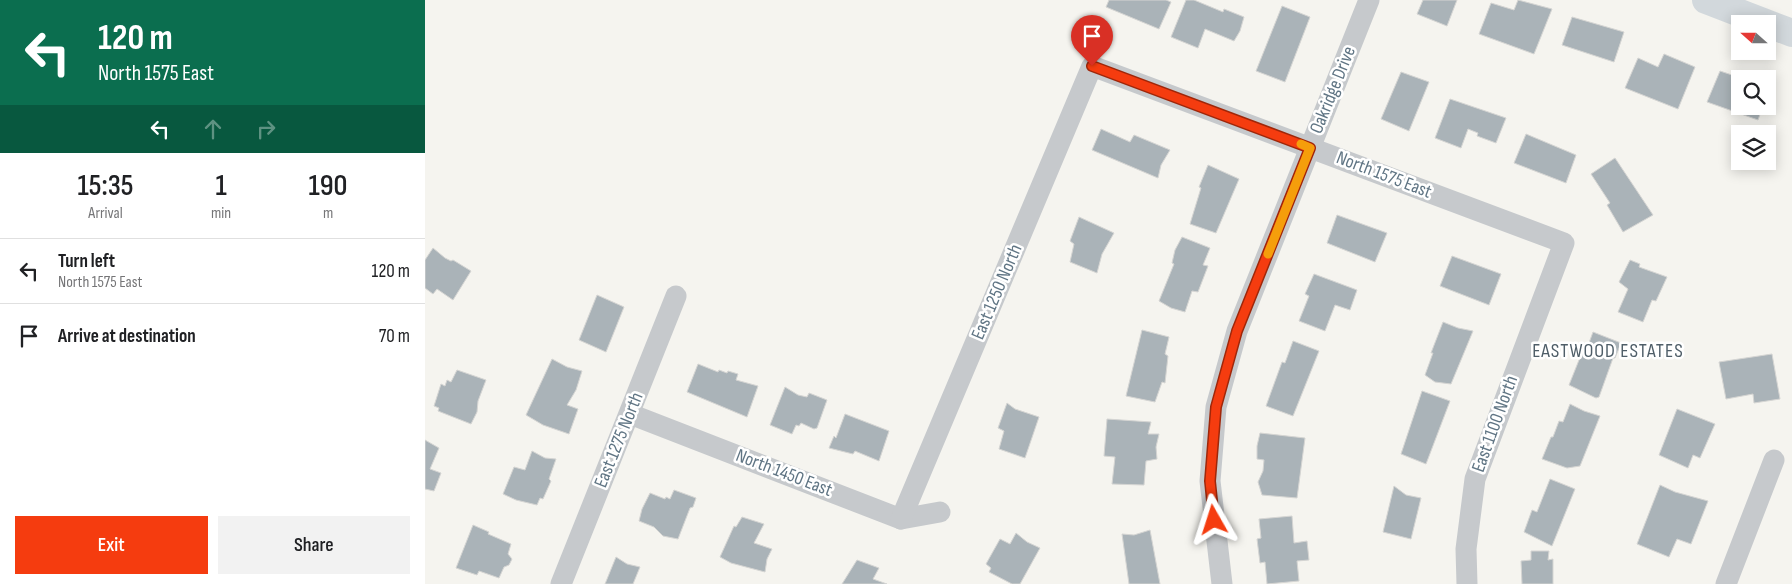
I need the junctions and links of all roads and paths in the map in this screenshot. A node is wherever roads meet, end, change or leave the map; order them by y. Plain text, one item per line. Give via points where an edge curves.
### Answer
1 (1369, 0) edge
2 (1706, 0) edge
3 (1792, 33) edge
4 (1092, 66) joint
5 (1310, 148) junction
6 (1564, 243) joint
7 (676, 296) dead end
8 (630, 414) junction
9 (1774, 460) dead end
10 (940, 512) dead end
11 (901, 518) junction
12 (561, 584) edge
13 (1221, 584) edge
14 (1467, 584) edge
15 (1726, 584) edge

1 - 5 street, Oakridge Drive
2 - 3 street
4 - 5 street, North 1575 East
4 - 11 street, East 1250 North
5 - 6 street, North 1575 East
5 - 13 street, Oakridge Drive via 1237,331 1216,407 1210,481
6 - 14 street, East 1100 North via 1475,479 1466,549
7 - 8 street, East 1275 North
8 - 11 street, North 1450 East
8 - 12 street, East 1275 North
9 - 15 street
10 - 11 street, North 1450 East

